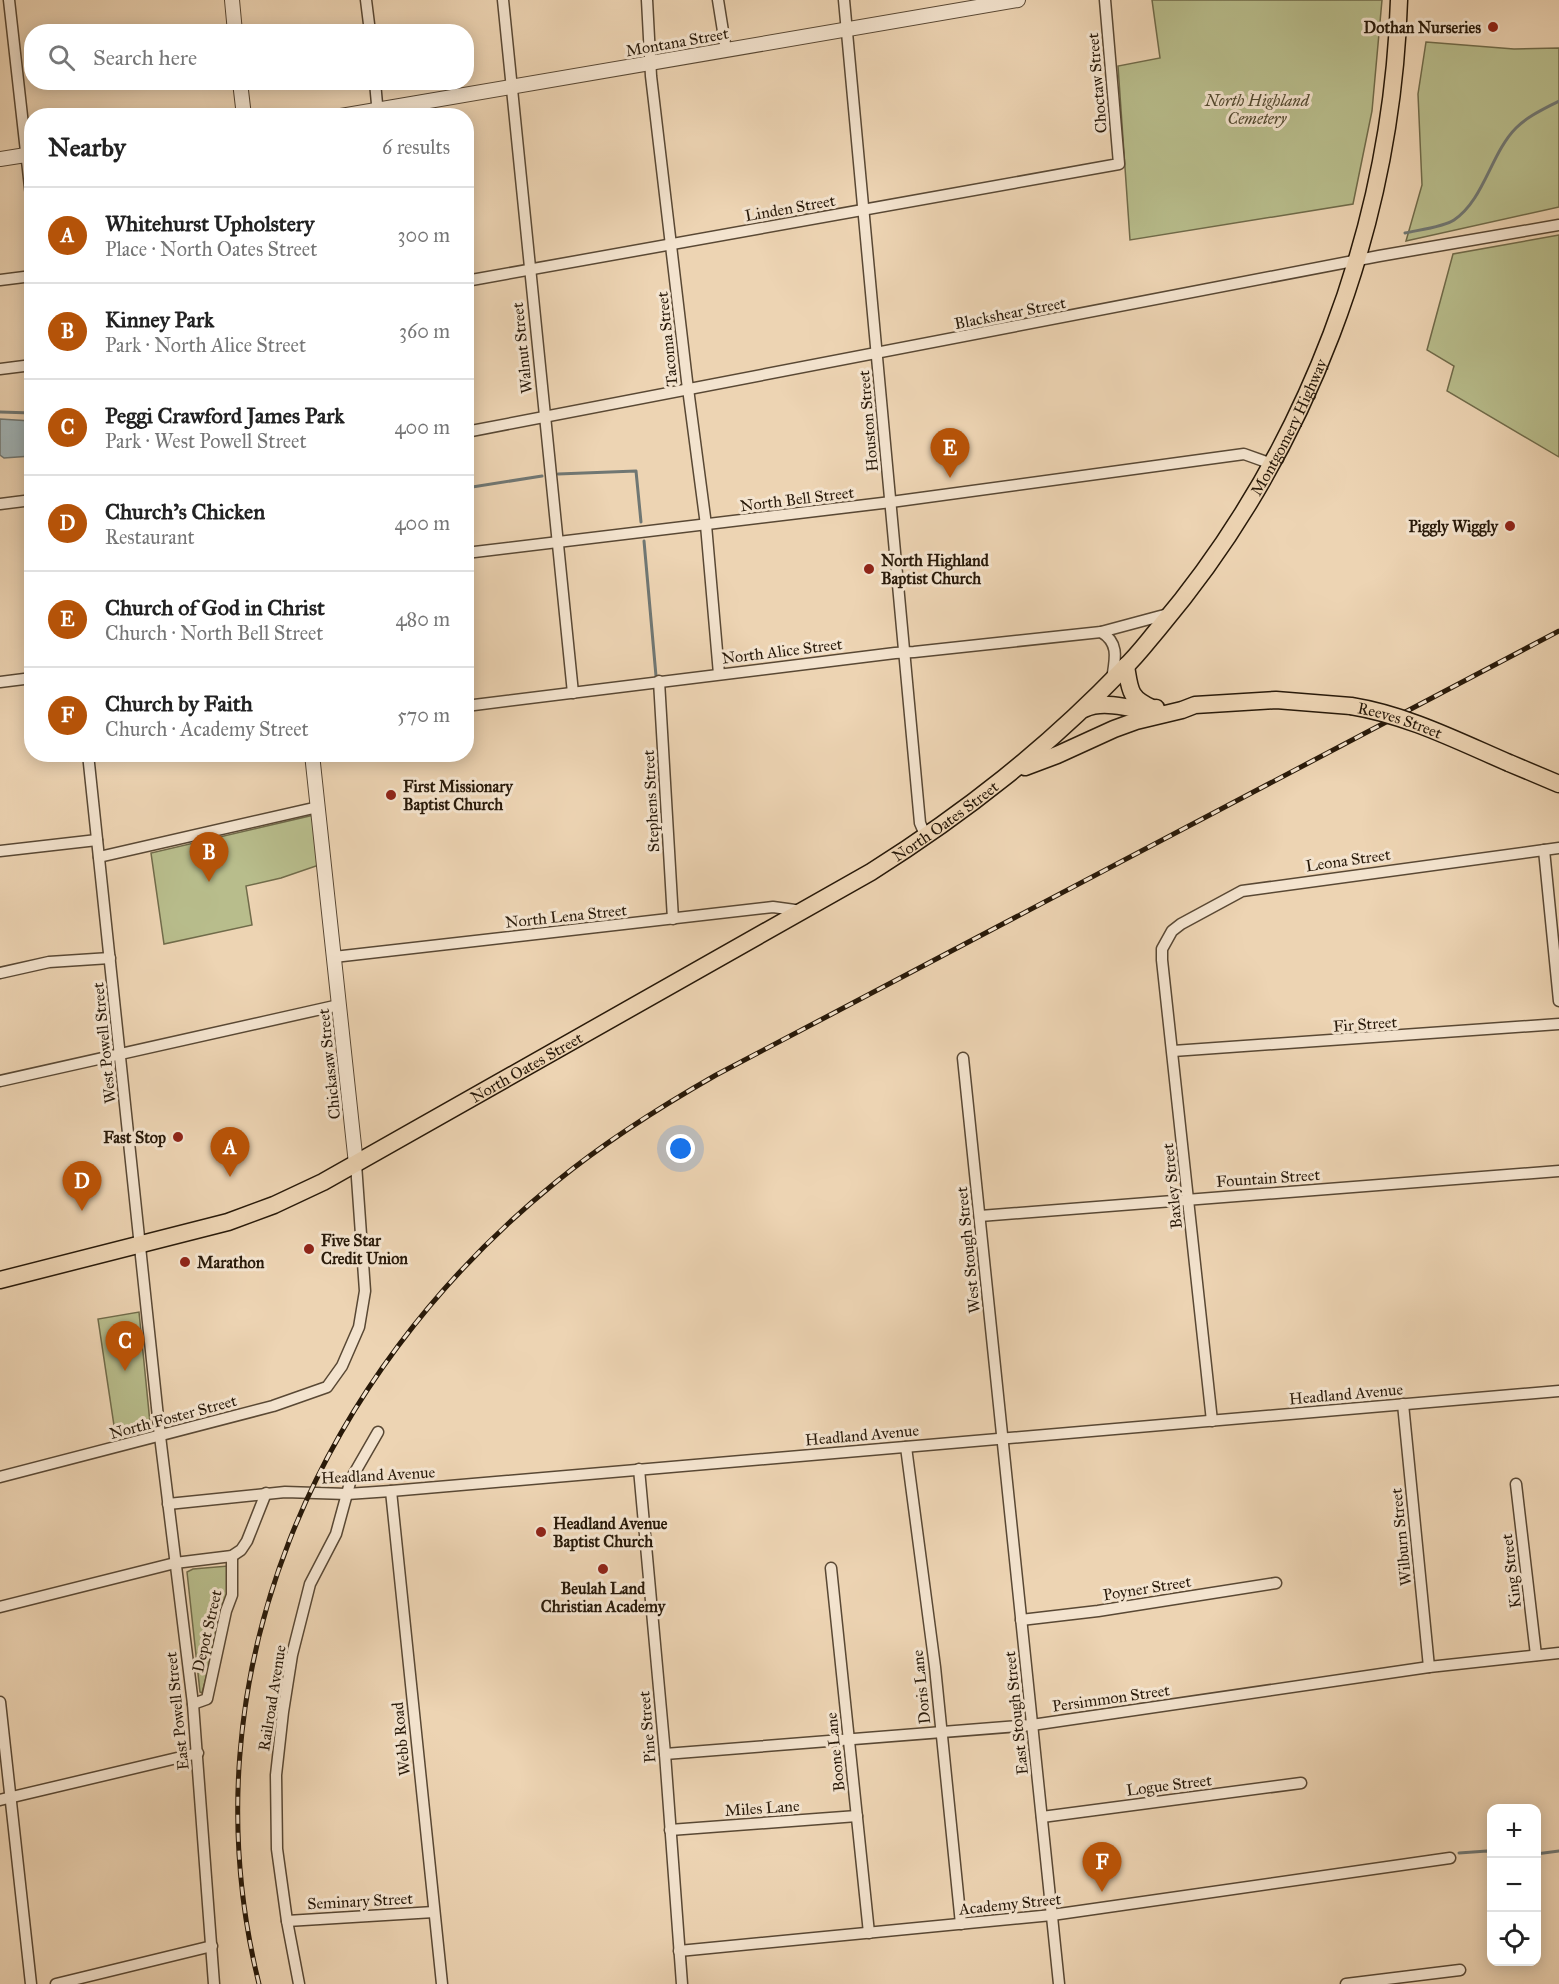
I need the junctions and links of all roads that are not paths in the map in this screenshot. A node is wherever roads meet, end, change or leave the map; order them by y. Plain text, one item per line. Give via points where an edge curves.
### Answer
1 (9, 0) edge
2 (232, 0) edge
3 (366, 0) edge
4 (503, 0) edge
5 (647, 0) edge
6 (718, 0) edge
7 (844, 0) edge
8 (1018, 0) edge
9 (1105, 0) edge
10 (1399, 0) edge
11 (234, 24) edge
12 (368, 24) edge
13 (848, 30) junction
14 (726, 50) junction
15 (652, 63) junction
16 (511, 88) junction
17 (241, 90) edge
18 (376, 90) edge
19 (243, 108) edge
20 (378, 108) edge
21 (405, 108) edge
22 (24, 116) edge
23 (24, 156) edge
24 (0, 159) edge
25 (1119, 164) joint
26 (864, 210) junction
27 (1559, 225) edge
28 (671, 244) junction
29 (1357, 261) junction
30 (529, 269) junction
31 (24, 277) edge
32 (474, 279) edge
33 (0, 280) edge
34 (877, 354) junction
35 (24, 366) edge
36 (0, 369) edge
37 (688, 390) junction
38 (544, 418) junction
39 (474, 431) edge
40 (1272, 464) junction
41 (24, 501) edge
42 (891, 502) junction
43 (0, 504) edge
44 (706, 525) junction
45 (557, 542) junction
46 (474, 552) edge
47 (1171, 613) junction
48 (1101, 632) junction
49 (904, 652) junction
50 (1126, 666) junction
51 (719, 674) junction
52 (24, 679) edge
53 (659, 681) junction
54 (0, 682) edge
55 (1105, 692) junction
56 (573, 693) junction
57 (474, 705) edge
58 (1195, 705) junction
59 (1153, 708) junction
60 (1136, 721) junction
61 (89, 762) edge
62 (313, 762) edge
63 (1013, 772) junction
64 (1559, 784) edge
65 (318, 807) junction
66 (926, 837) junction
67 (97, 840) junction
68 (1559, 848) edge
69 (1544, 850) junction
70 (0, 851) edge
71 (99, 857) junction
72 (802, 911) junction
73 (673, 919) junction
74 (1162, 949) joint
75 (334, 957) junction
76 (110, 958) junction
77 (0, 973) edge
78 (1559, 1001) edge
79 (339, 1005) junction
80 (1559, 1024) edge
81 (1173, 1051) junction
82 (120, 1054) junction
83 (963, 1058) dead end
84 (0, 1081) edge
85 (356, 1164) junction
86 (1559, 1171) edge
87 (1188, 1199) junction
88 (980, 1216) junction
89 (141, 1245) junction
90 (0, 1280) edge
91 (342, 1366) joint
92 (1559, 1391) edge
93 (1403, 1404) junction
94 (1212, 1420) junction
95 (378, 1432) dead end
96 (160, 1436) junction
97 (1003, 1438) junction
98 (906, 1447) junction
99 (639, 1469) junction
100 (0, 1477) edge
101 (1516, 1484) dead end
102 (391, 1491) junction
103 (266, 1493) junction
104 (347, 1494) junction
105 (168, 1504) junction
106 (232, 1556) junction
107 (175, 1563) junction
108 (831, 1568) dead end
109 (1276, 1583) dead end
110 (0, 1607) edge
111 (1021, 1620) junction
112 (1559, 1653) edge
113 (1536, 1655) junction
114 (1429, 1667) junction
115 (0, 1702) edge
116 (193, 1704) junction
117 (1032, 1725) junction
118 (941, 1731) junction
119 (849, 1739) junction
120 (198, 1753) junction
121 (665, 1754) junction
122 (1301, 1783) dead end
123 (5, 1799) edge
124 (857, 1816) junction
125 (1042, 1817) junction
126 (670, 1830) junction
127 (1450, 1858) dead end
128 (434, 1912) junction
129 (1052, 1915) junction
130 (287, 1921) junction
131 (961, 1924) junction
132 (869, 1933) junction
133 (212, 1946) junction
134 (680, 1951) junction
135 (1460, 1970) dead end
136 (31, 1984) edge
137 (56, 1984) edge
138 (214, 1984) edge
139 (299, 1984) edge
140 (442, 1984) edge
141 (682, 1984) edge
142 (1059, 1984) edge
143 (1346, 1984) edge

1 - 22 street
2 - 11 street
3 - 12 street
4 - 16 street, Walnut Street
5 - 15 street, Tacoma Street
6 - 14 street
7 - 13 street, Houston Street
8 - 13 street, Montana Street
9 - 25 street, Choctaw Street
10 - 29 main road, Montgomery Highway via 1387,122
13 - 14 street, Montana Street
13 - 26 street, Houston Street
14 - 15 street, Montana Street
15 - 16 street, Montana Street
15 - 28 street, Tacoma Street
16 - 21 street, Montana Street
16 - 30 street, Walnut Street
17 - 19 street
18 - 20 street
23 - 24 street
25 - 26 street, Linden Street
26 - 28 street, Linden Street
26 - 34 street, Houston Street
27 - 29 street, Blackshear Street
28 - 30 street, Linden Street
28 - 37 street, Tacoma Street
29 - 34 street, Blackshear Street
29 - 40 main road, Montgomery Highway via 1313,379
30 - 32 street, Linden Street
30 - 38 street, Walnut Street
31 - 33 street
34 - 37 street, Blackshear Street
34 - 42 street, Houston Street
35 - 36 street
37 - 38 street, Blackshear Street
37 - 44 street, Tacoma Street
38 - 39 street, Blackshear Street
38 - 45 street, Walnut Street
40 - 42 street, North Bell Street via 1244,454
40 - 47 main road, Montgomery Highway via 1212,559
41 - 43 street
42 - 44 street, North Bell Street
42 - 49 street, Houston Street
44 - 45 street, North Bell Street
44 - 51 street, Tacoma Street
45 - 46 street, North Bell Street
45 - 56 street, Walnut Street
47 - 48 street, North Alice Street
47 - 50 main road, Montgomery Highway
48 - 49 street, North Alice Street
48 - 55 street via 1115,648
49 - 51 street, North Alice Street
49 - 66 street, Houston Street via 920,823
50 - 55 main road, Montgomery Highway
50 - 59 main road via 1132,695
51 - 53 street, North Alice Street
52 - 54 street
53 - 56 street, North Alice Street
53 - 73 street, Stephens Street
55 - 59 main road, Reeves Street via 1142,710
55 - 60 main road via 1107,714
55 - 63 main road, Montgomery Highway
56 - 57 street, North Alice Street
58 - 59 main road, Reeves Street via 1181,702
58 - 60 main road, Reeves Street
58 - 64 main road, Reeves Street, bridge via 1276,700 1383,712
60 - 63 main road, Reeves Street
61 - 67 street, West Powell Street
62 - 65 street, Chickasaw Street
63 - 66 main road, North Oates Street
65 - 71 street
65 - 75 street, Chickasaw Street
66 - 72 main road, North Oates Street
67 - 70 street
67 - 71 street, West Powell Street
68 - 69 street, Leona Street
69 - 74 street, Leona Street via 1242,891 1181,924
69 - 78 street
71 - 76 street, West Powell Street
72 - 73 street, North Lena Street via 772,907
72 - 85 main road, North Oates Street
73 - 75 street, North Lena Street
74 - 81 street, Baxley Street
75 - 79 street, Chickasaw Street
76 - 77 street via 49,962
76 - 82 street, West Powell Street
79 - 82 street
79 - 85 street, Chickasaw Street
80 - 81 street, Fir Street
81 - 87 street, Baxley Street
82 - 84 street
82 - 89 street, West Powell Street
83 - 88 street, West Stough Street
85 - 89 main road, North Oates Street via 252,1214
85 - 91 street, Chickasaw Street via 365,1291 359,1327
86 - 87 street, Fountain Street
87 - 88 street, Fountain Street
87 - 94 street, Baxley Street
88 - 97 street, West Stough Street
89 - 90 main road, North Oates Street
89 - 96 street, West Powell Street
91 - 96 street, North Foster Street via 327,1387 296,1400
92 - 93 street, Headland Avenue
93 - 94 street, Headland Avenue
93 - 114 street, Wilburn Street
94 - 97 street, Headland Avenue
95 - 104 street, Railroad Avenue via 354,1471
96 - 100 street, North Foster Street
96 - 105 street, East Powell Street
97 - 98 street, Headland Avenue
97 - 111 street, East Stough Street
98 - 99 street, Headland Avenue
98 - 118 street, Doris Lane
99 - 102 street, Headland Avenue
99 - 121 street, Pine Street
101 - 113 street, King Street
102 - 104 street, Headland Avenue
102 - 128 street, Webb Road
103 - 104 street, Headland Avenue
103 - 105 street, Headland Avenue
103 - 106 street via 247,1541
104 - 130 street, Railroad Avenue via 336,1534 310,1584 283,1712 276,1808
105 - 107 street, East Powell Street
106 - 107 street
106 - 116 street, Depot Street via 232,1595 207,1699
107 - 110 street
107 - 116 street, East Powell Street
108 - 119 street, Boone Lane
109 - 111 street, Poyner Street
111 - 117 street, East Stough Street
112 - 113 street, Persimmon Street
113 - 114 street, Persimmon Street
114 - 117 street, Persimmon Street
115 - 123 street
116 - 120 street, East Powell Street
117 - 118 street, Persimmon Street
117 - 125 street, East Stough Street
118 - 119 street, Persimmon Street
118 - 131 street, Doris Lane
119 - 121 street, Persimmon Street
119 - 124 street, Boone Lane
120 - 123 street
120 - 133 street, East Powell Street
121 - 126 street, Pine Street
122 - 125 street, Logue Street
123 - 136 street
124 - 126 street, Miles Lane
124 - 132 street, Boone Lane
125 - 129 street, East Stough Street
126 - 134 street, Pine Street
127 - 129 street, Academy Street
128 - 130 street, Seminary Street
128 - 140 street, Webb Road
129 - 131 street, Academy Street
129 - 142 street, East Stough Street
130 - 139 street, Railroad Avenue
131 - 132 street, Academy Street
132 - 134 street, Academy Street
133 - 137 street
133 - 138 street, East Powell Street
134 - 141 street, Pine Street
135 - 143 street

